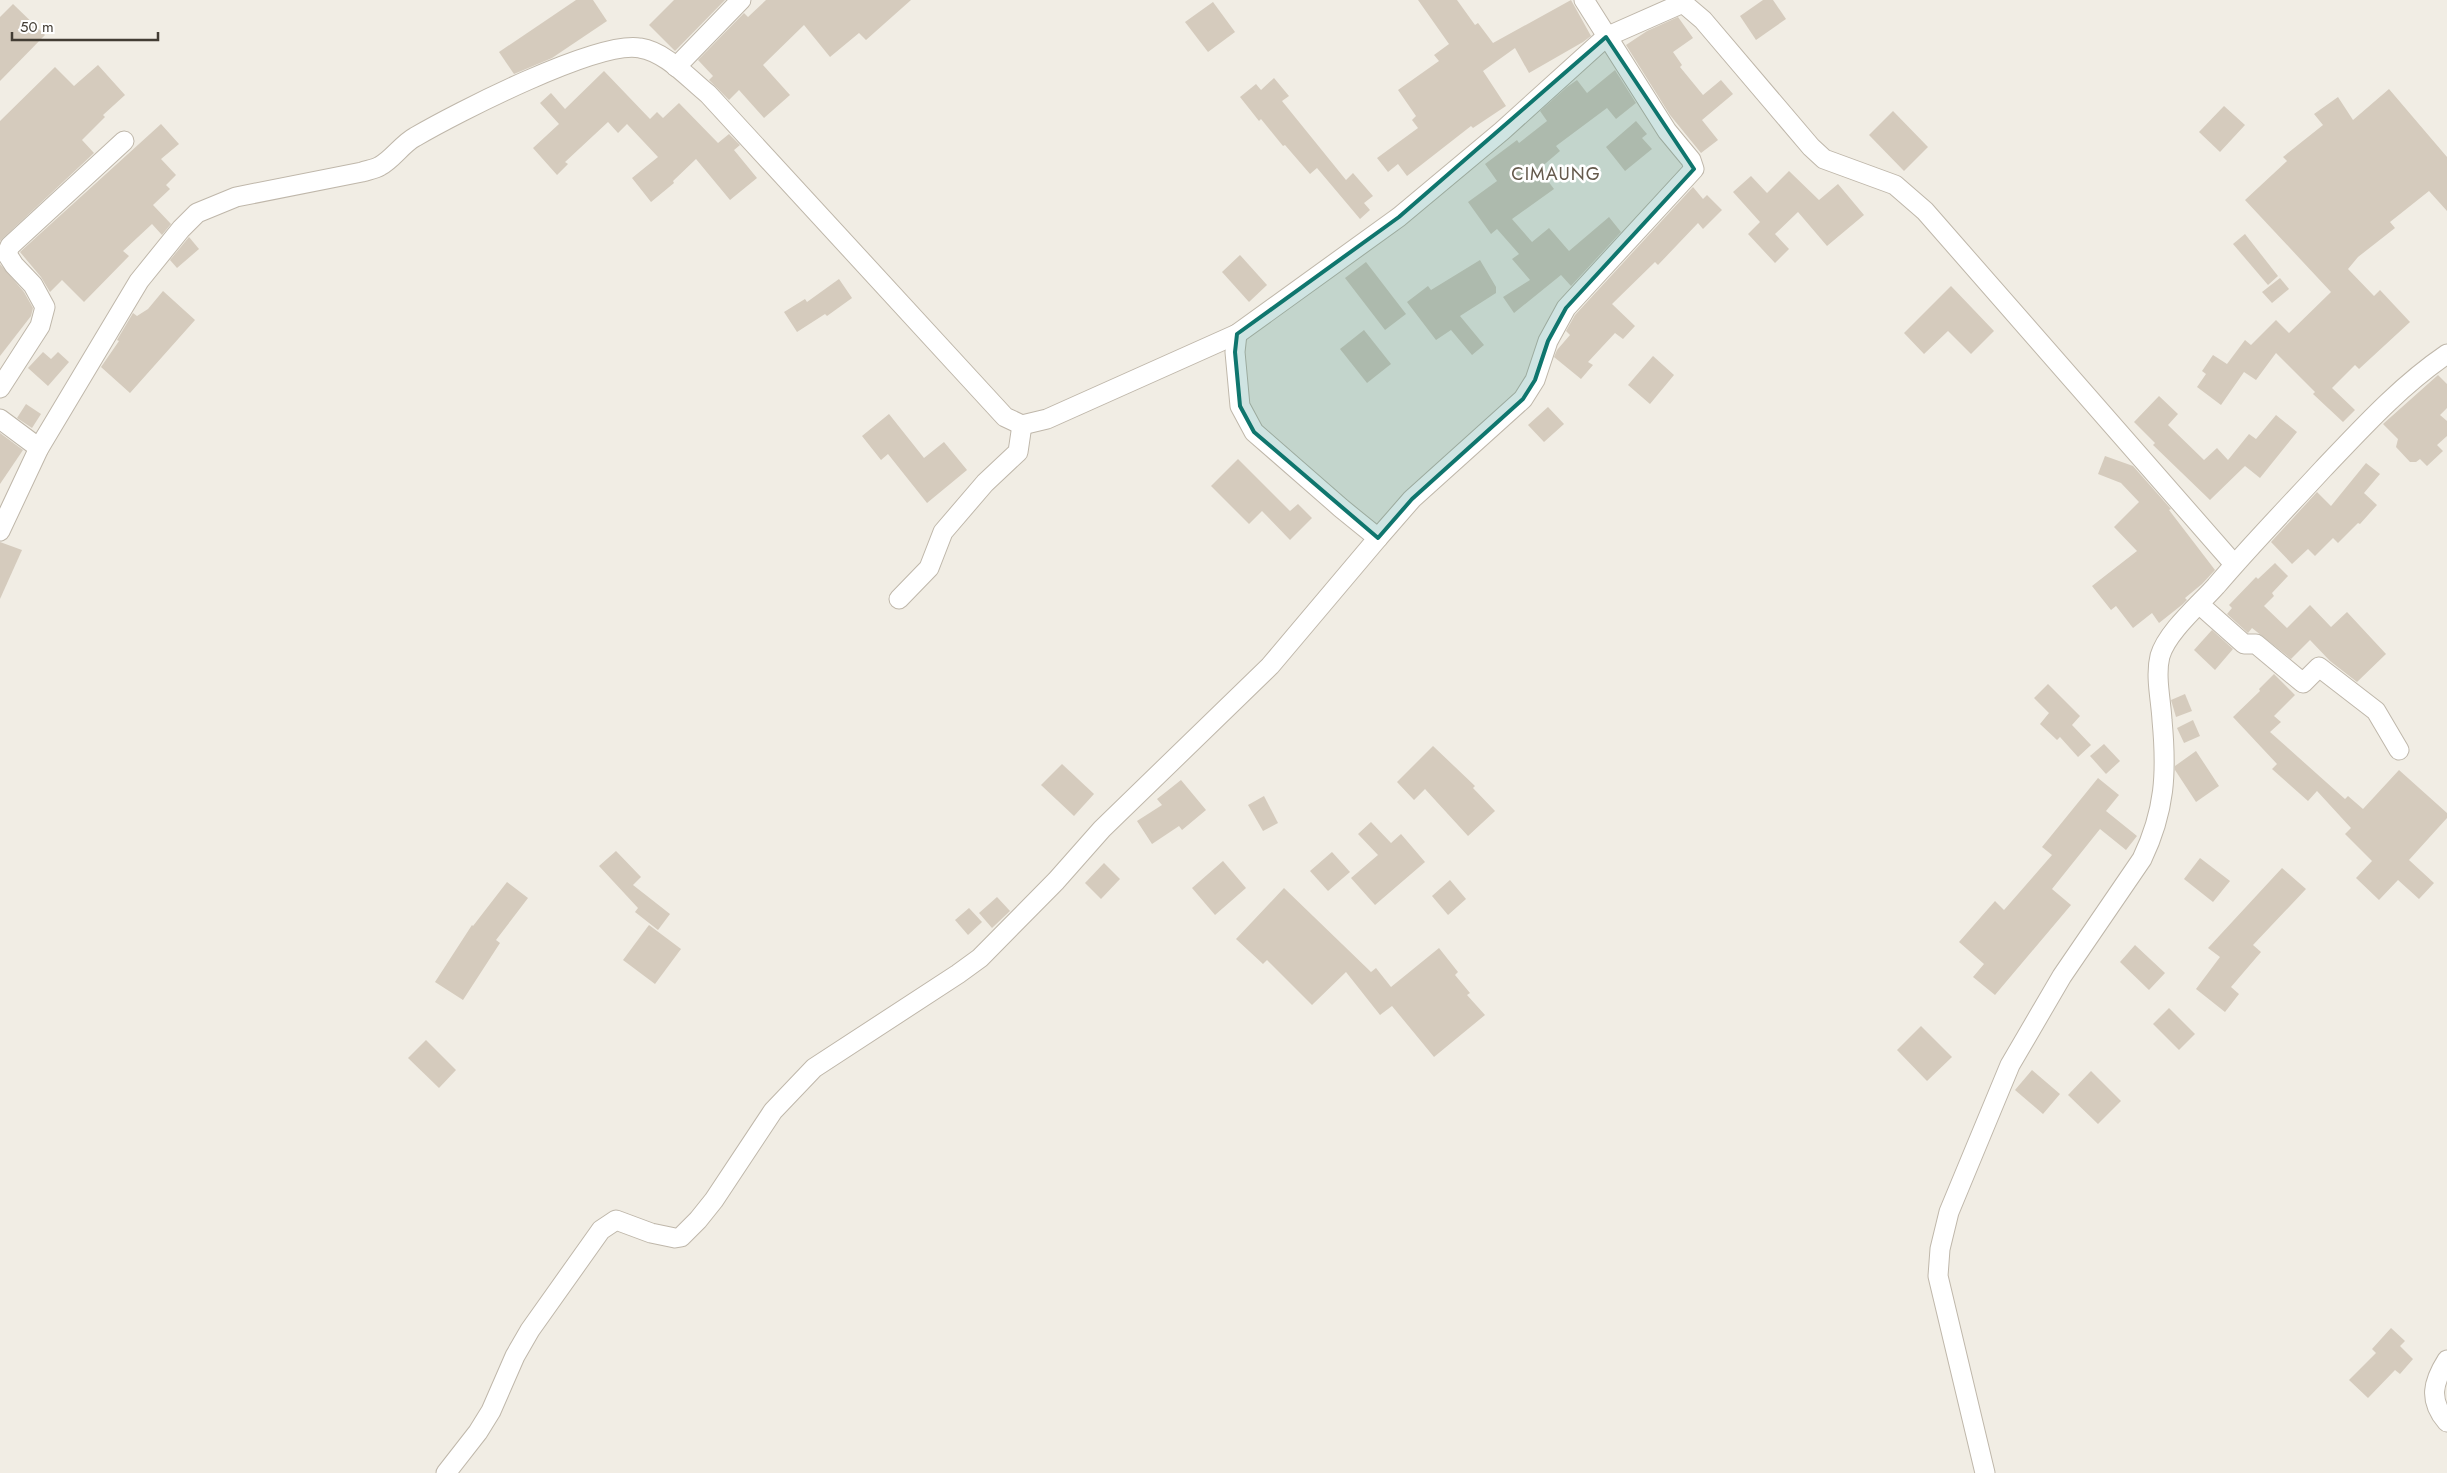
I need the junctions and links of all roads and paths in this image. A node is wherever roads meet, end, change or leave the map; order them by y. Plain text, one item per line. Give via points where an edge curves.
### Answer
1 (741, 0) edge
2 (1584, 0) edge
3 (1688, 2) edge
4 (1606, 37) junction
5 (676, 67) junction
6 (124, 141) dead end
7 (1237, 334) junction
8 (2447, 354) edge
9 (0, 388) edge
10 (0, 419) edge
11 (1022, 425) junction
12 (39, 448) junction
13 (0, 531) edge
14 (1378, 538) junction
15 (2234, 564) junction
16 (899, 599) dead end
17 (2199, 604) junction
18 (2399, 750) dead end
19 (2447, 1360) edge
20 (2447, 1422) edge
21 (446, 1473) edge
22 (1985, 1473) edge

1 - 5 street
2 - 4 street
3 - 4 street
3 - 15 street via 1824,159 1895,185 1925,211
4 - 7 street via 1502,131 1399,217
4 - 14 street via 1694,169 1566,308 1548,341 1536,380 1523,399 1412,499
5 - 11 street via 708,94 1005,417
5 - 12 street via 659,54 640,48 603,50 459,113 413,138 381,165 362,172 236,197 197,214 139,281
6 - 9 street via 10,246 8,254 14,265 33,285 45,307 40,326
7 - 11 street via 1047,419
7 - 14 street via 1235,352 1240,406 1254,432
8 - 15 street via 2422,372 2366,423
10 - 12 street
11 - 16 street via 1018,452 985,483 943,532 929,568
12 - 13 street
14 - 21 street via 1270,666 1102,829 980,958 814,1068 773,1111 714,1200 681,1237 651,1233 616,1220 601,1230 530,1330 491,1411
15 - 17 street
17 - 18 street via 2244,644 2256,644 2303,683 2319,666 2376,711
17 - 22 street via 2168,639 2160,656 2164,781 2162,805 2151,840 2142,860 2062,976 2022,1043 1949,1212 1940,1248 1938,1276
19 - 20 street via 2436,1377 2435,1397

